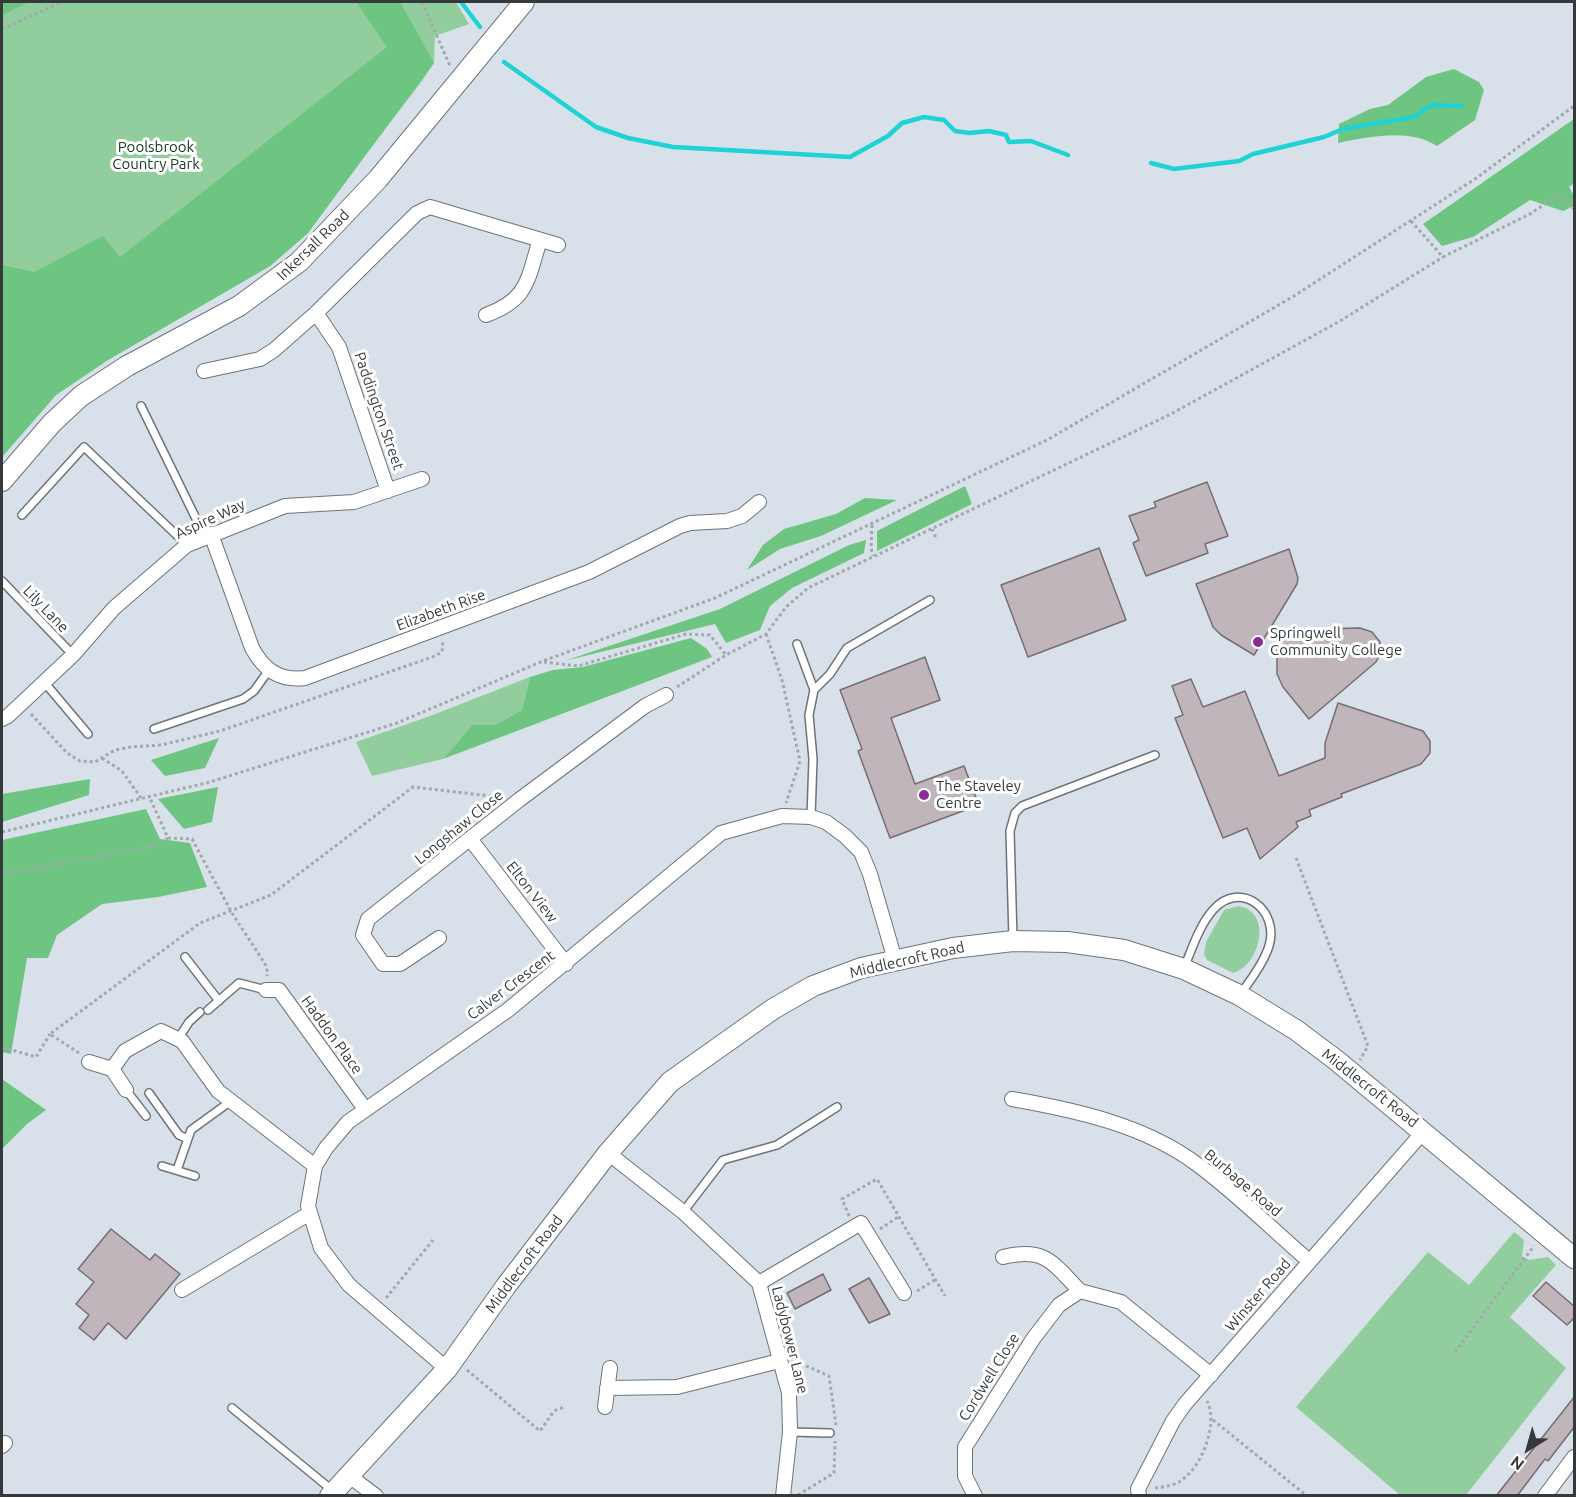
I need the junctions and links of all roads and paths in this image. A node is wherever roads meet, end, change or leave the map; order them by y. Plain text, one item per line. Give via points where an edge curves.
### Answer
1 (62, 2) edge
2 (422, 2) edge
3 (524, 2) edge
4 (2, 29) edge
5 (458, 82) junction
6 (1575, 106) edge
7 (1575, 209) edge
8 (1411, 221) junction
9 (540, 240) junction
10 (558, 245) dead end
11 (1443, 257) junction
12 (316, 313) junction
13 (486, 315) dead end
14 (204, 370) dead end
15 (141, 406) dead end
16 (422, 479) dead end
17 (2, 481) edge
18 (388, 491) junction
19 (759, 502) dead end
20 (22, 515) dead end
21 (872, 525) junction
22 (932, 529) junction
23 (208, 536) junction
24 (937, 540) dead end
25 (186, 545) junction
26 (873, 556) junction
27 (2, 581) edge
28 (930, 600) dead end
29 (766, 634) junction
30 (797, 644) dead end
31 (726, 655) junction
32 (73, 656) junction
33 (543, 661) junction
34 (269, 670) junction
35 (45, 684) junction
36 (814, 690) junction
37 (666, 695) joint
38 (2, 719) edge
39 (154, 729) dead end
40 (88, 734) dead end
41 (1155, 755) dead end
42 (102, 758) dead end
43 (149, 796) junction
44 (141, 798) junction
45 (519, 800) junction
46 (782, 816) junction
47 (811, 817) junction
48 (2, 832) edge
49 (168, 838) junction
50 (471, 840) junction
51 (1296, 858) dead end
52 (2, 874) edge
53 (232, 913) junction
54 (439, 938) dead end
55 (1013, 941) junction
56 (184, 957) dead end
57 (895, 960) junction
58 (566, 964) junction
59 (1184, 969) junction
60 (266, 990) junction
61 (1239, 995) junction
62 (219, 1001) junction
63 (50, 1034) junction
64 (178, 1040) junction
65 (2, 1047) edge
66 (66, 1047) dead end
67 (89, 1062) dead end
68 (111, 1070) junction
69 (1353, 1075) junction
70 (126, 1090) joint
71 (149, 1093) dead end
72 (1012, 1099) dead end
73 (231, 1101) junction
74 (837, 1107) dead end
75 (365, 1109) junction
76 (146, 1116) dead end
77 (1424, 1131) junction
78 (188, 1139) junction
79 (608, 1153) junction
80 (162, 1166) dead end
81 (315, 1166) junction
82 (177, 1170) junction
83 (195, 1176) dead end
84 (683, 1212) junction
85 (310, 1213) junction
86 (898, 1217) junction
87 (848, 1230) junction
88 (1545, 1232) junction
89 (869, 1236) junction
90 (433, 1240) dead end
91 (1003, 1257) dead end
92 (1575, 1258) edge
93 (1309, 1261) junction
94 (759, 1283) junction
95 (182, 1290) dead end
96 (1080, 1291) junction
97 (904, 1293) dead end
98 (945, 1296) dead end
99 (377, 1309) junction
100 (1455, 1352) dead end
101 (779, 1361) junction
102 (450, 1364) junction
103 (610, 1368) dead end
104 (1212, 1375) junction
105 (607, 1388) junction
106 (1199, 1390) junction
107 (564, 1407) dead end
108 (605, 1407) dead end
109 (232, 1408) dead end
110 (1212, 1419) junction
111 (790, 1432) junction
112 (830, 1432) dead end
113 (1575, 1457) edge
114 (348, 1475) junction
115 (1138, 1492) edge
116 (332, 1494) edge
117 (375, 1496) edge
118 (783, 1496) edge
119 (975, 1496) edge
120 (1307, 1496) edge
121 (1545, 1496) edge

1 - 4 path
2 - 5 path
3 - 5 street, Inkersall Road
5 - 17 street, Inkersall Road via 378,179 299,262 239,306 127,366 81,396
6 - 8 path
7 - 11 path via 1558,195 1530,214
8 - 11 path
8 - 21 path via 1294,296 1047,440
9 - 10 street
9 - 12 street via 430,207 417,213
9 - 13 street via 518,299
11 - 22 path via 1340,321 1171,414
12 - 14 street via 261,359
12 - 18 street, Paddington Street via 339,347
15 - 23 lane
16 - 18 street, Aspire Way
18 - 23 street, Aspire Way via 354,502 285,506
19 - 34 street, Elizabeth Rise via 742,516 680,526 588,572 305,678 291,680
20 - 25 lane via 84,447
21 - 26 path
21 - 33 path via 715,598
22 - 24 path
22 - 26 path
23 - 25 street, Aspire Way
23 - 34 street via 252,648
25 - 32 street, Aspire Way via 114,608
26 - 29 path via 808,588 786,607
27 - 32 lane, Lily Lane
28 - 36 lane via 847,648
29 - 31 path
29 - 46 path via 782,680 800,761
30 - 36 lane
31 - 33 path via 710,636 686,634 578,666
31 - 37 path
32 - 35 street, Aspire Way
33 - 43 path via 397,723 210,782
34 - 39 lane via 243,699
35 - 38 street, Aspire Way
35 - 40 lane
36 - 47 lane via 810,706
37 - 45 street, Longshaw Close via 645,706
41 - 55 lane via 1022,806 1015,813 1010,831
42 - 44 path via 122,771
43 - 44 path
43 - 49 path
44 - 48 path
45 - 50 street, Longshaw Close
45 - 53 path via 413,787 271,894
46 - 47 street, Calver Crescent
46 - 58 street, Calver Crescent via 721,833
47 - 57 street, Calver Crescent via 826,822 861,852
49 - 52 path via 155,846
49 - 53 path via 192,839
50 - 54 street, Longshaw Close via 368,919 363,935 383,964 400,964
50 - 58 street, Elton View
51 - 69 path via 1368,1046
53 - 60 path via 267,967
53 - 63 path via 200,923
55 - 57 street, Middlecroft Road
55 - 59 street, Middlecroft Road via 1067,942 1124,950
56 - 62 lane
57 - 79 street, Middlecroft Road via 813,986 773,1009 670,1082
58 - 75 street, Calver Crescent via 508,1010
59 - 61 street, Middlecroft Road
59 - 61 lane via 1214,909 1227,900 1255,900 1271,926 1269,945
60 - 62 lane via 239,984
60 - 75 street, Haddon Place via 279,990
61 - 69 street, Middlecroft Road via 1296,1030
62 - 64 lane via 189,1022
63 - 65 path via 36,1057
63 - 66 path
64 - 68 street via 161,1031 125,1051
64 - 73 street via 218,1091
67 - 68 street
68 - 70 street
69 - 77 street, Middlecroft Road
70 - 76 lane
71 - 78 lane via 179,1135
72 - 93 street, Burbage Road via 1061,1108 1162,1143 1197,1164
73 - 78 lane via 191,1130
73 - 81 street
74 - 84 lane via 777,1145 723,1161
75 - 81 street, Calver Crescent via 348,1122
77 - 88 street, Middlecroft Road
77 - 93 street, Winster Road
78 - 82 lane
79 - 84 street, Ladybower Lane
79 - 102 street, Middlecroft Road
80 - 82 lane
81 - 85 street, Calver Crescent
82 - 83 lane
84 - 94 street, Ladybower Lane
85 - 95 street
85 - 99 street, Calver Crescent via 321,1248 349,1285
86 - 87 path via 877,1179 842,1199 850,1218
86 - 89 path
86 - 98 path
87 - 89 street via 858,1217
87 - 94 street
88 - 92 street, Middlecroft Road
88 - 100 path
89 - 97 street
90 - 99 path
91 - 96 street via 1024,1252 1039,1254
93 - 104 street, Winster Road
94 - 101 street, Ladybower Lane
96 - 104 street via 1121,1302
96 - 119 street, Cordwell Close via 1059,1305 1032,1339 965,1447 965,1476
99 - 102 street, Calver Crescent
101 - 105 street via 677,1387
101 - 111 street, Ladybower Lane via 789,1393
102 - 107 path via 540,1431 554,1411
102 - 114 street, Middlecroft Road
103 - 105 street
104 - 106 street, Winster Road
105 - 108 street
106 - 110 path via 1209,1404
106 - 115 street, Winster Road via 1173,1421
109 - 116 lane
110 - 115 path via 1206,1444 1194,1467 1179,1482
110 - 120 path
111 - 112 lane
111 - 118 street, Ladybower Lane
113 - 121 street
114 - 116 street, Middlecroft Road
114 - 117 street

